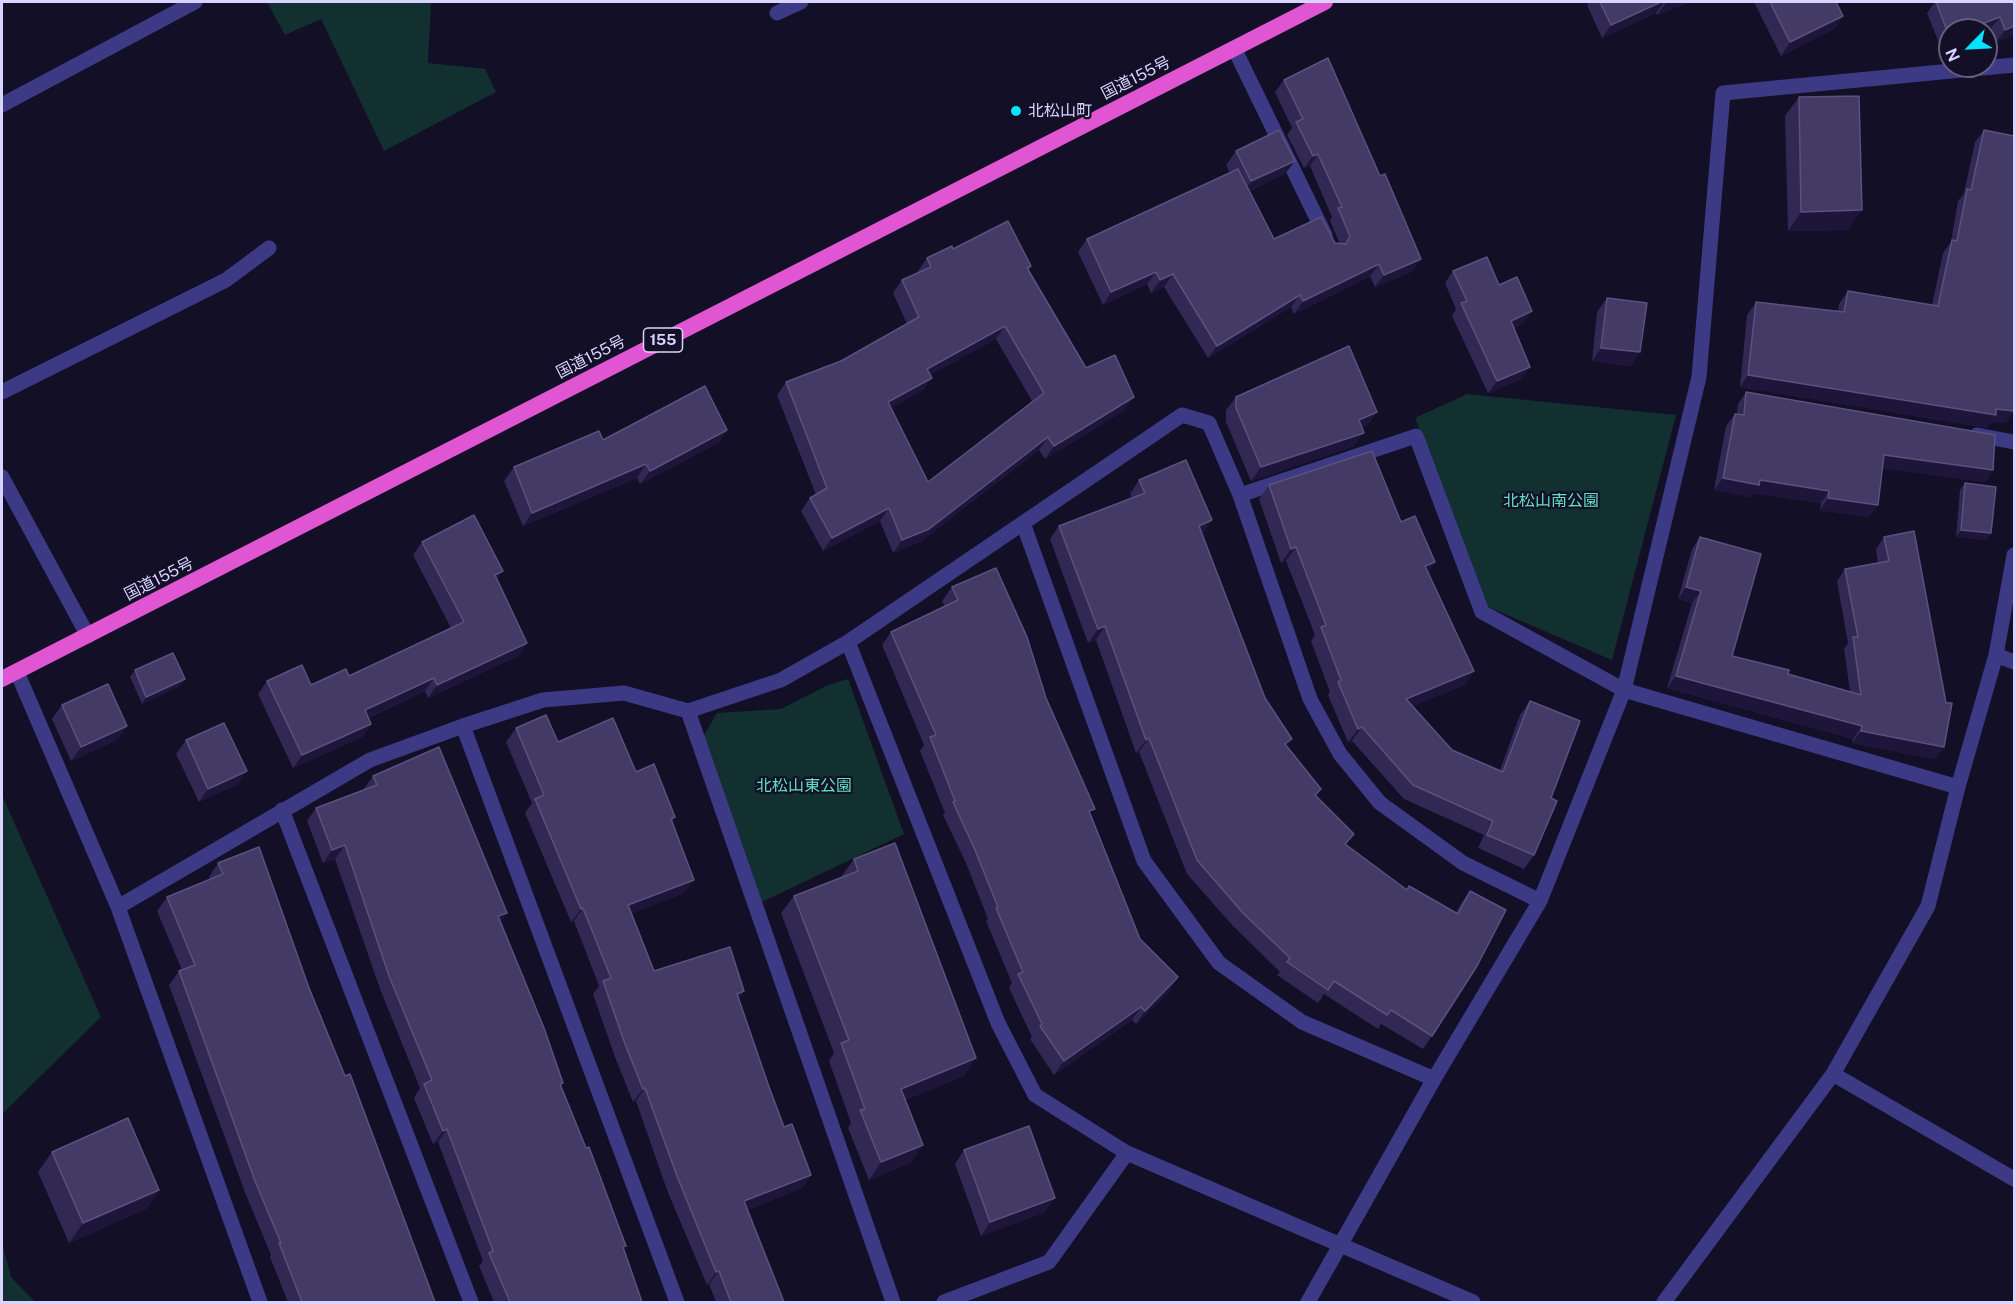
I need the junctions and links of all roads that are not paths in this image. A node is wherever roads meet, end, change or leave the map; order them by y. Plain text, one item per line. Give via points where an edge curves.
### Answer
1 (195, 2) edge
2 (801, 2) edge
3 (1315, 4) edge
4 (176, 6) edge
5 (777, 13) dead end
6 (1234, 48) junction
7 (2014, 65) edge
8 (2, 105) edge
9 (269, 248) dead end
10 (1332, 249) edge
11 (2, 392) edge
12 (1967, 434) edge
13 (2014, 442) edge
14 (2, 477) edge
15 (1240, 495) junction
16 (1023, 523) junction
17 (2014, 555) edge
18 (88, 636) junction
19 (848, 642) junction
20 (1996, 655) junction
21 (2014, 662) edge
22 (9, 676) edge
23 (1624, 690) junction
24 (688, 711) junction
25 (463, 726) junction
26 (1958, 787) junction
27 (282, 810) junction
28 (1540, 901) junction
29 (118, 907) junction
30 (1833, 1074) junction
31 (1434, 1078) junction
32 (1127, 1153) junction
33 (2014, 1179) edge
34 (1341, 1246) junction
35 (260, 1302) edge
36 (471, 1302) edge
37 (677, 1302) edge
38 (893, 1302) edge
39 (944, 1302) edge
40 (1308, 1302) edge
41 (1473, 1302) edge
42 (1664, 1302) edge

1 - 4 street
2 - 5 street
3 - 6 highway, 国道155号 / 155
4 - 8 street
6 - 10 street
6 - 18 highway, 国道155号 / 155
7 - 23 street via 1723,93 1699,377
9 - 11 street via 226,280
12 - 13 street
14 - 18 street
15 - 16 street via 1209,423 1182,415
15 - 23 street via 1416,436 1482,612
15 - 28 street via 1310,699 1340,754 1380,802 1463,863
16 - 19 street
16 - 31 street via 1144,861 1212,954 1302,1022
17 - 20 street
18 - 22 highway, 国道155号 / 155
19 - 24 street via 781,680
19 - 32 street via 998,1023 1035,1095
20 - 21 street
20 - 26 street
22 - 29 street
23 - 26 street
23 - 28 street
24 - 25 street via 624,693 543,700
24 - 38 street
25 - 27 street via 370,760
25 - 37 street
26 - 30 street via 1928,906
27 - 29 street
27 - 36 street
28 - 31 street
29 - 35 street
30 - 33 street
30 - 42 street
31 - 34 street
32 - 34 street
32 - 39 street via 1049,1262
34 - 40 street
34 - 41 street

